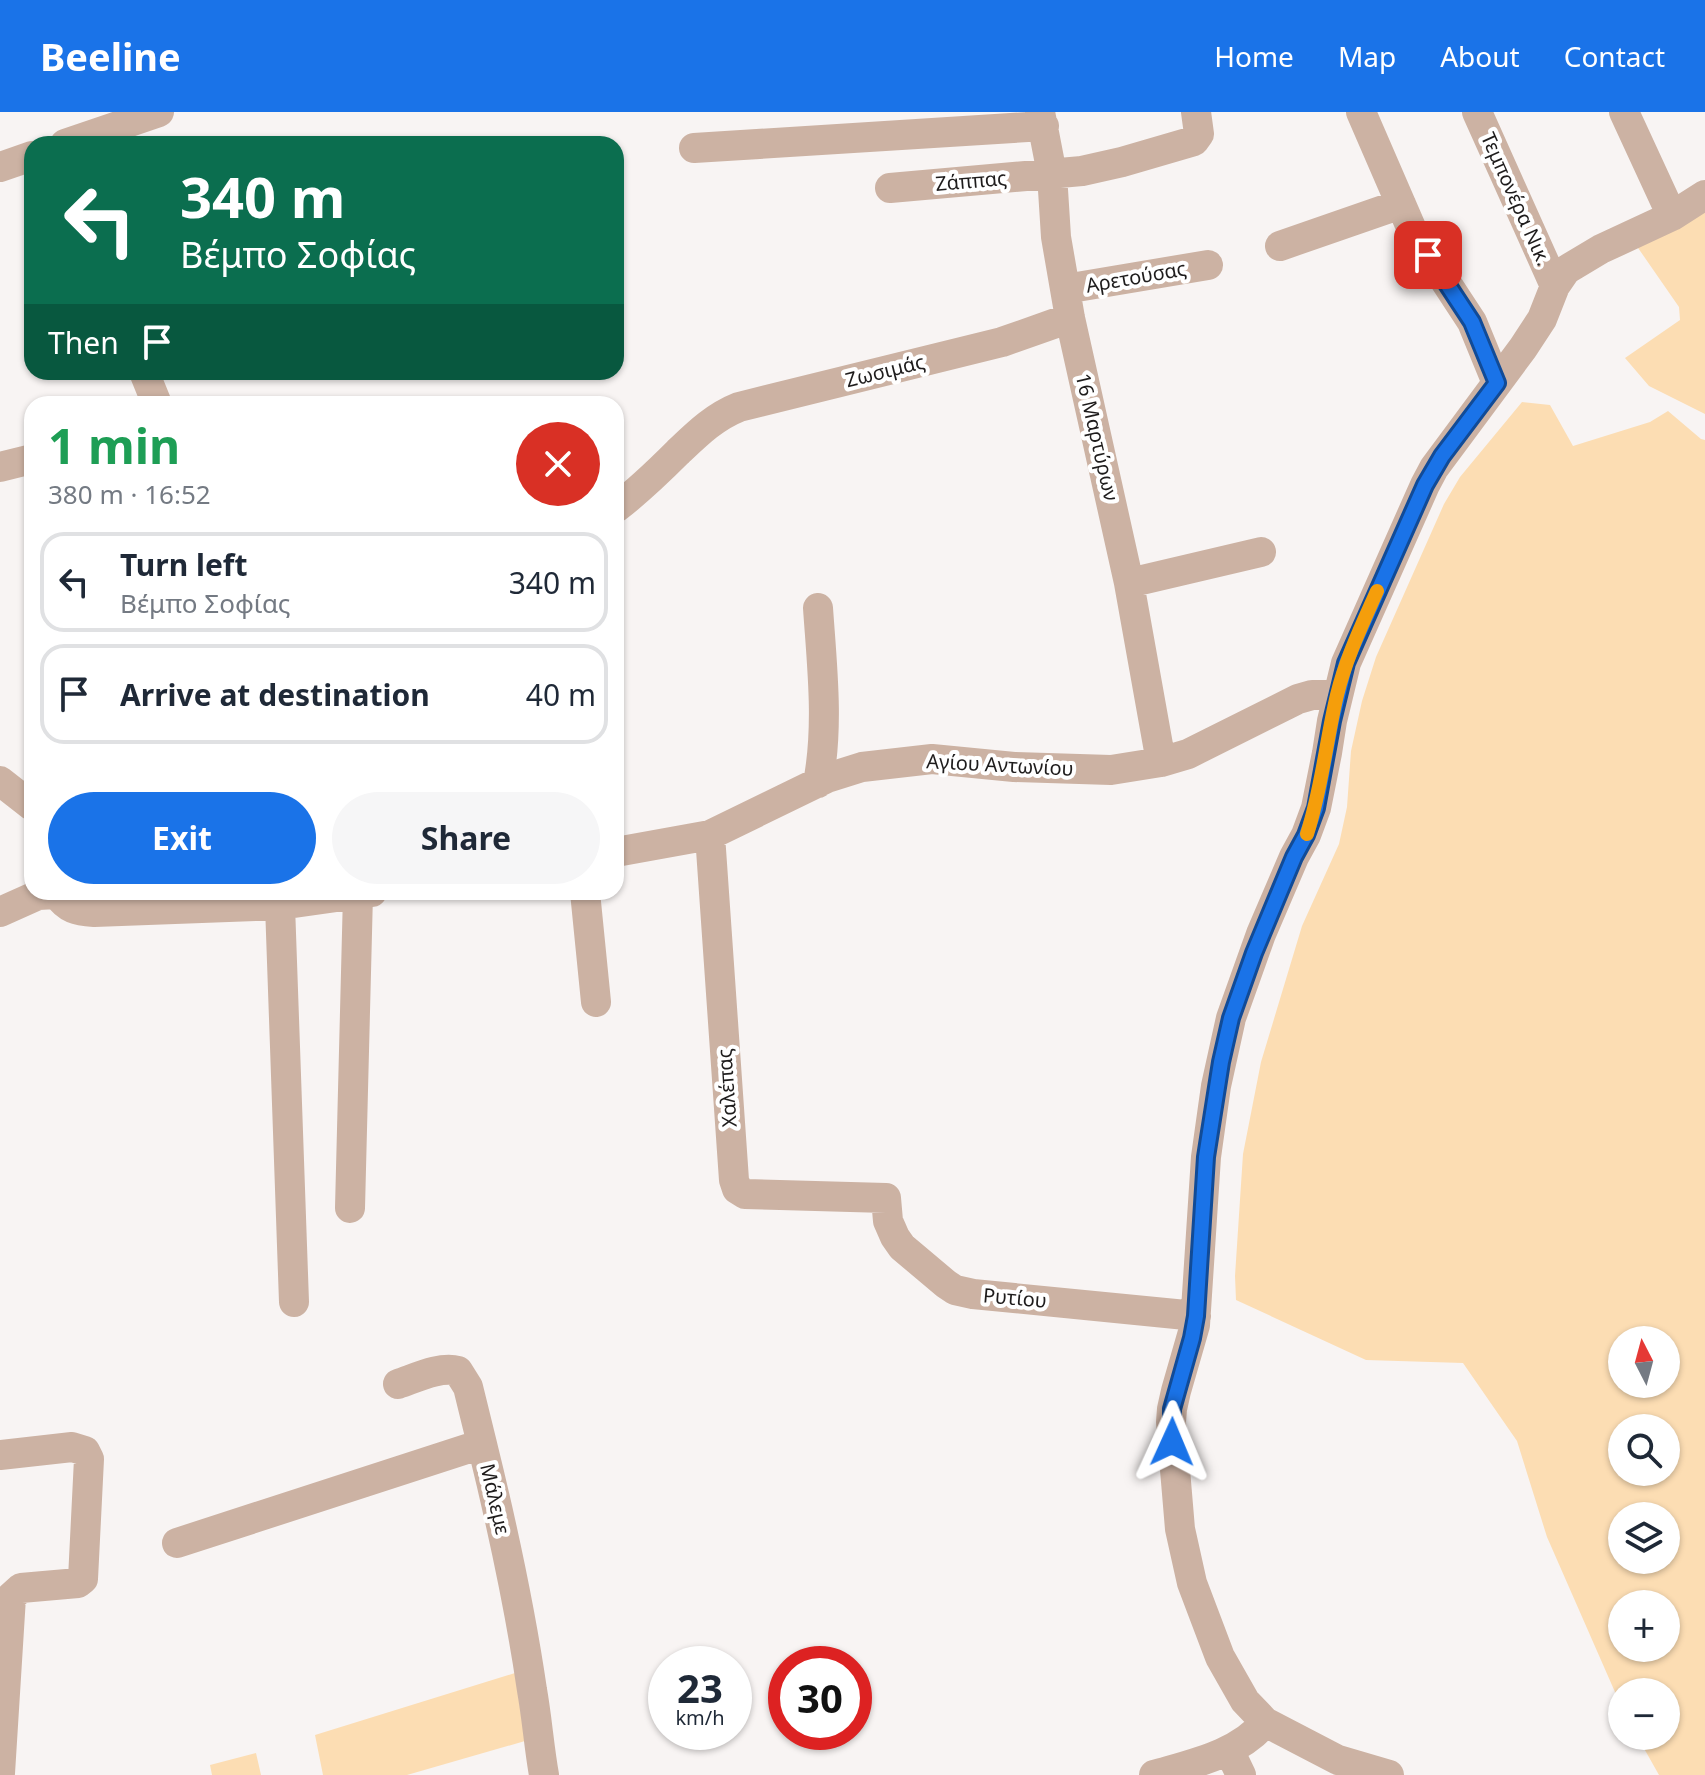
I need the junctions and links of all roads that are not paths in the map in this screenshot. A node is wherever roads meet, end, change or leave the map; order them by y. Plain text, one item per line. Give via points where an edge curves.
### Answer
1 (159, 112) edge
2 (1196, 112) edge
3 (1361, 112) edge
4 (1477, 112) edge
5 (1624, 112) edge
6 (1042, 119) edge
7 (88, 136) edge
8 (694, 148) dead end
9 (24, 159) edge
10 (0, 167) edge
11 (1052, 174) junction
12 (890, 188) dead end
13 (1705, 195) edge
14 (1401, 204) junction
15 (1672, 216) junction
16 (1280, 246) dead end
17 (1208, 265) dead end
18 (1555, 286) junction
19 (1068, 304) junction
20 (1497, 383) junction
21 (24, 461) edge
22 (0, 467) edge
23 (624, 502) edge
24 (1261, 552) dead end
25 (1129, 583) junction
26 (818, 608) dead end
27 (1337, 695) junction
28 (1161, 762) junction
29 (0, 781) edge
30 (818, 783) junction
31 (24, 800) edge
32 (710, 835) junction
33 (624, 851) edge
34 (27, 900) edge
35 (63, 900) edge
36 (315, 900) edge
37 (365, 900) edge
38 (586, 900) edge
39 (280, 905) junction
40 (0, 912) edge
41 (596, 1002) dead end
42 (886, 1198) joint
43 (350, 1208) dead end
44 (294, 1302) dead end
45 (1196, 1316) junction
46 (398, 1384) dead end
47 (482, 1444) junction
48 (0, 1455) edge
49 (177, 1543) dead end
50 (1265, 1722) junction
51 (1235, 1762) edge
52 (0, 1773) edge
53 (544, 1775) edge
54 (1154, 1775) edge
55 (1389, 1775) edge

1 - 7 street
2 - 11 street, Ζάππας via 1199,134 1194,141 1102,167
3 - 14 street
4 - 18 street, Τεμπονέρα Νικ.
5 - 15 street
6 - 8 street
6 - 11 street, 16 Μαρτύρων
9 - 10 street
11 - 12 street, Ζάππας
11 - 19 street, 16 Μαρτύρων
13 - 15 street
14 - 16 street
14 - 20 street via 1413,232 1472,322
15 - 18 street via 1570,265
17 - 19 street, Αρετούσας
18 - 20 street via 1542,319
19 - 23 street, Ζωσιμάς via 1002,342 724,413
19 - 25 street, 16 Μαρτύρων
20 - 27 street via 1425,485 1351,649
21 - 22 street
24 - 25 street
25 - 28 street, 16 Μαρτύρων
26 - 30 street via 823,726
27 - 28 street, Αγίου Αντωνίου via 1298,699 1188,754
27 - 45 street via 1316,808 1256,947 1221,1062 1206,1157
28 - 30 street, Αγίου Αντωνίου via 1095,770 917,760 862,767
29 - 31 street
30 - 32 street, Αγίου Αντωνίου
32 - 33 street, Αγίου Αντωνίου
32 - 42 street, Χαλέπας via 737,1189 745,1194
34 - 40 street
35 - 39 street via 75,910 94,912
36 - 39 street
37 - 43 street
38 - 41 street
39 - 44 street
42 - 45 street, Ρυτίου via 888,1221 902,1247 955,1290
45 - 50 street via 1172,1409 1180,1529 1192,1583 1220,1657 1245,1701
46 - 47 street via 458,1371 468,1387
47 - 49 street, Μάλεμε
47 - 53 street, Μάλεμε via 522,1629
48 - 52 street via 65,1448 81,1448 89,1455 83,1579 21,1588 11,1597
50 - 51 street
50 - 55 street via 1338,1760
51 - 54 street

